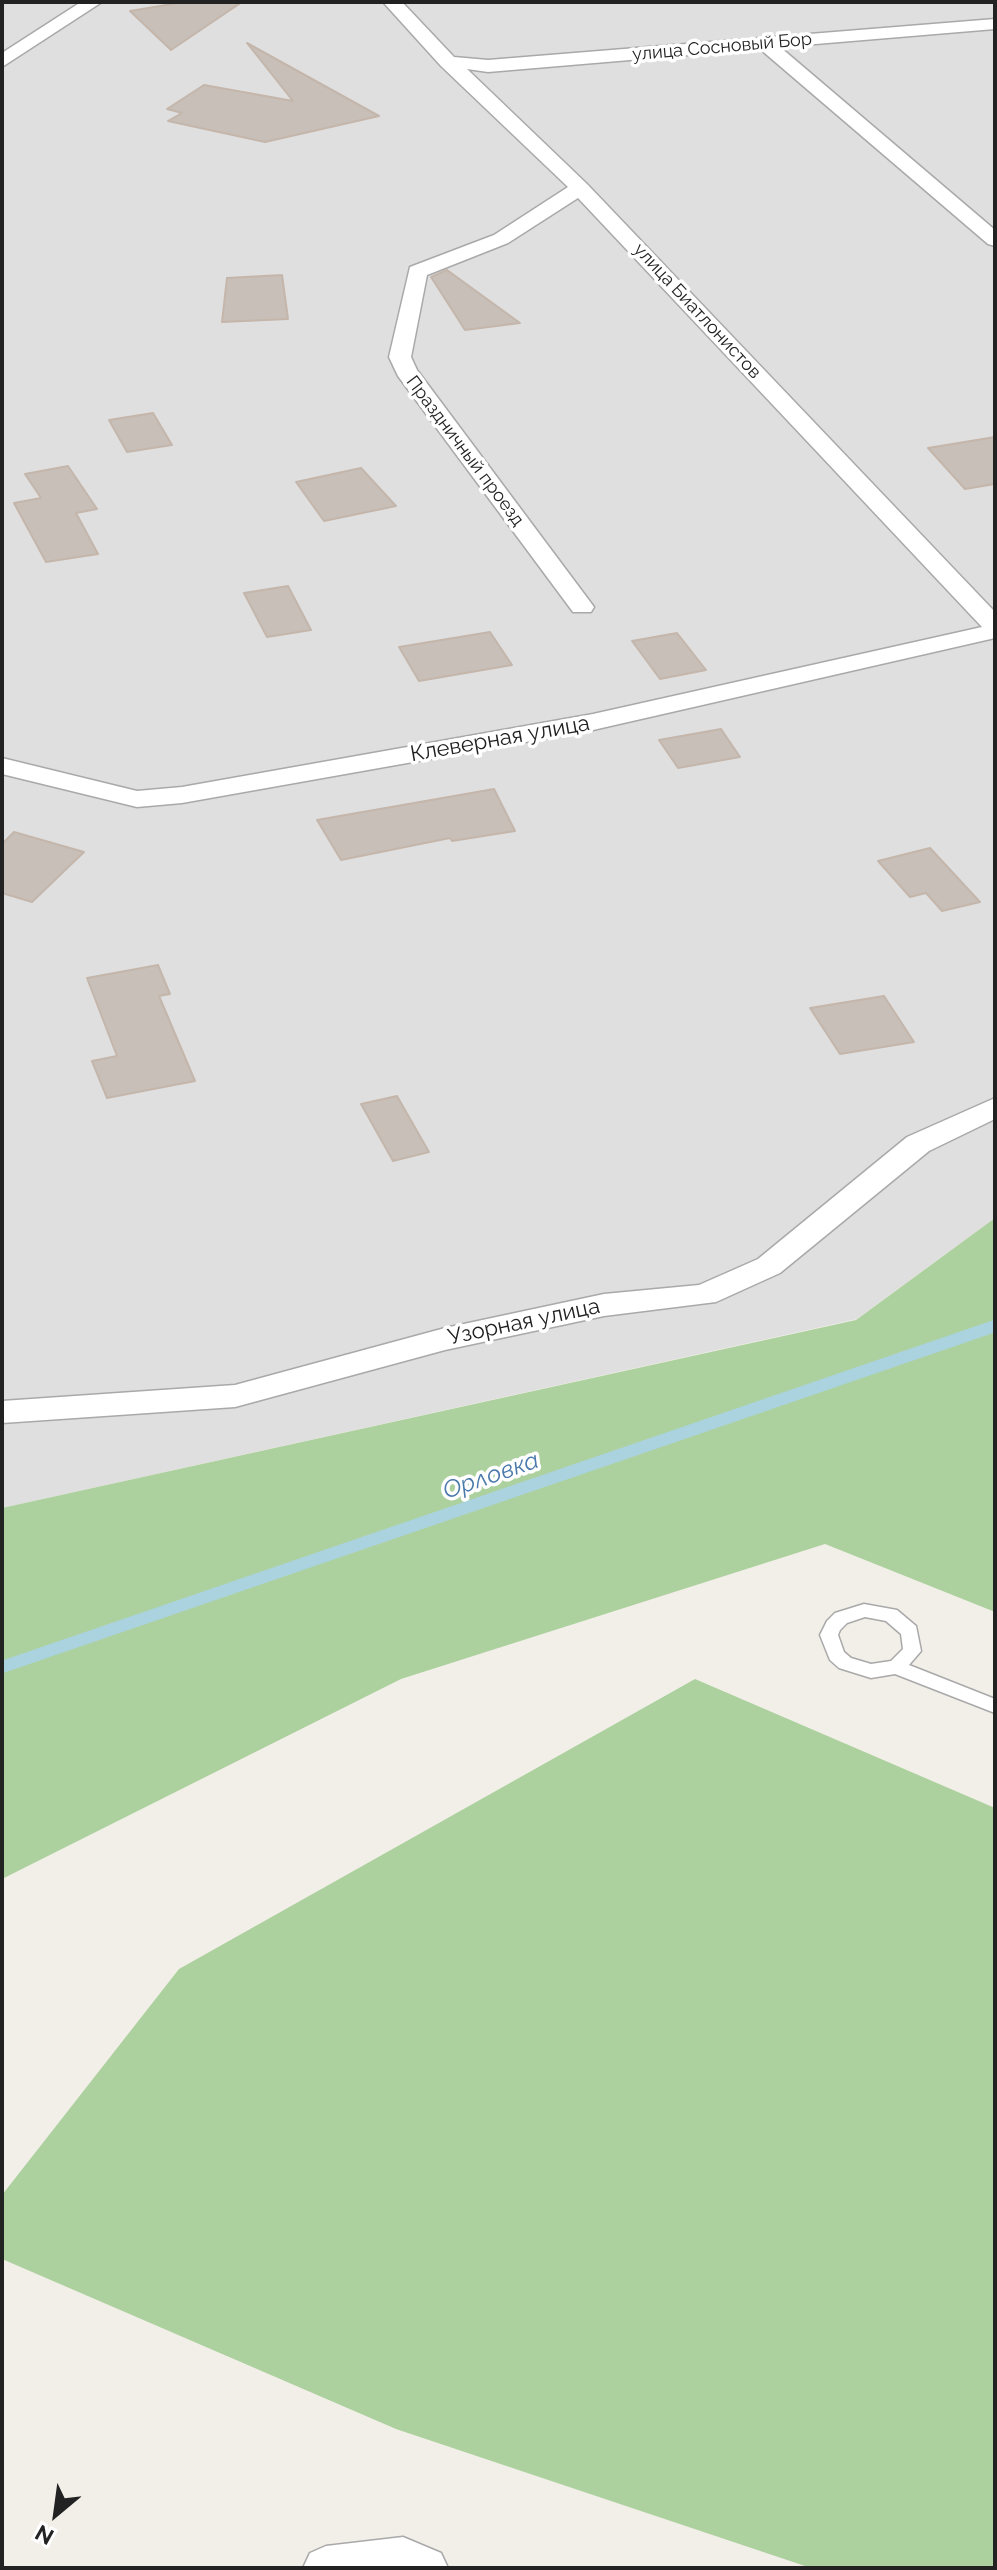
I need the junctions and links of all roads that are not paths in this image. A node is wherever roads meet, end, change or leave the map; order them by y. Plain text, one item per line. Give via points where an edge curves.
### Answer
1 (93, 2) edge
2 (392, 2) edge
3 (995, 24) edge
4 (765, 44) junction
5 (2, 61) edge
6 (448, 62) junction
7 (580, 188) junction
8 (995, 240) edge
9 (582, 607) dead end
10 (995, 629) edge
11 (2, 766) edge
12 (995, 1107) edge
13 (2, 1412) edge
14 (896, 1667) junction
15 (995, 1706) edge
16 (326, 2568) edge
17 (425, 2568) edge

1 - 5 street
2 - 6 street, улица Биатлонистов
3 - 4 street, улица Сосновый Бор
4 - 6 street, улица Сосновый Бор via 488,66
4 - 8 street
6 - 7 street, улица Биатлонистов
7 - 9 street, Праздничный проезд via 501,239 417,271 400,357
7 - 10 street, улица Биатлонистов
10 - 11 street, Клеверная улица via 593,722 182,795 124,797
12 - 13 street, Узорная улица via 918,1144 769,1266 705,1295 604,1305 445,1339 235,1396
14 - 14 lane via 871,1671 845,1663 830,1645 833,1626 864,1610 902,1622 910,1631 912,1651
14 - 15 lane
16 - 17 street via 403,2559

